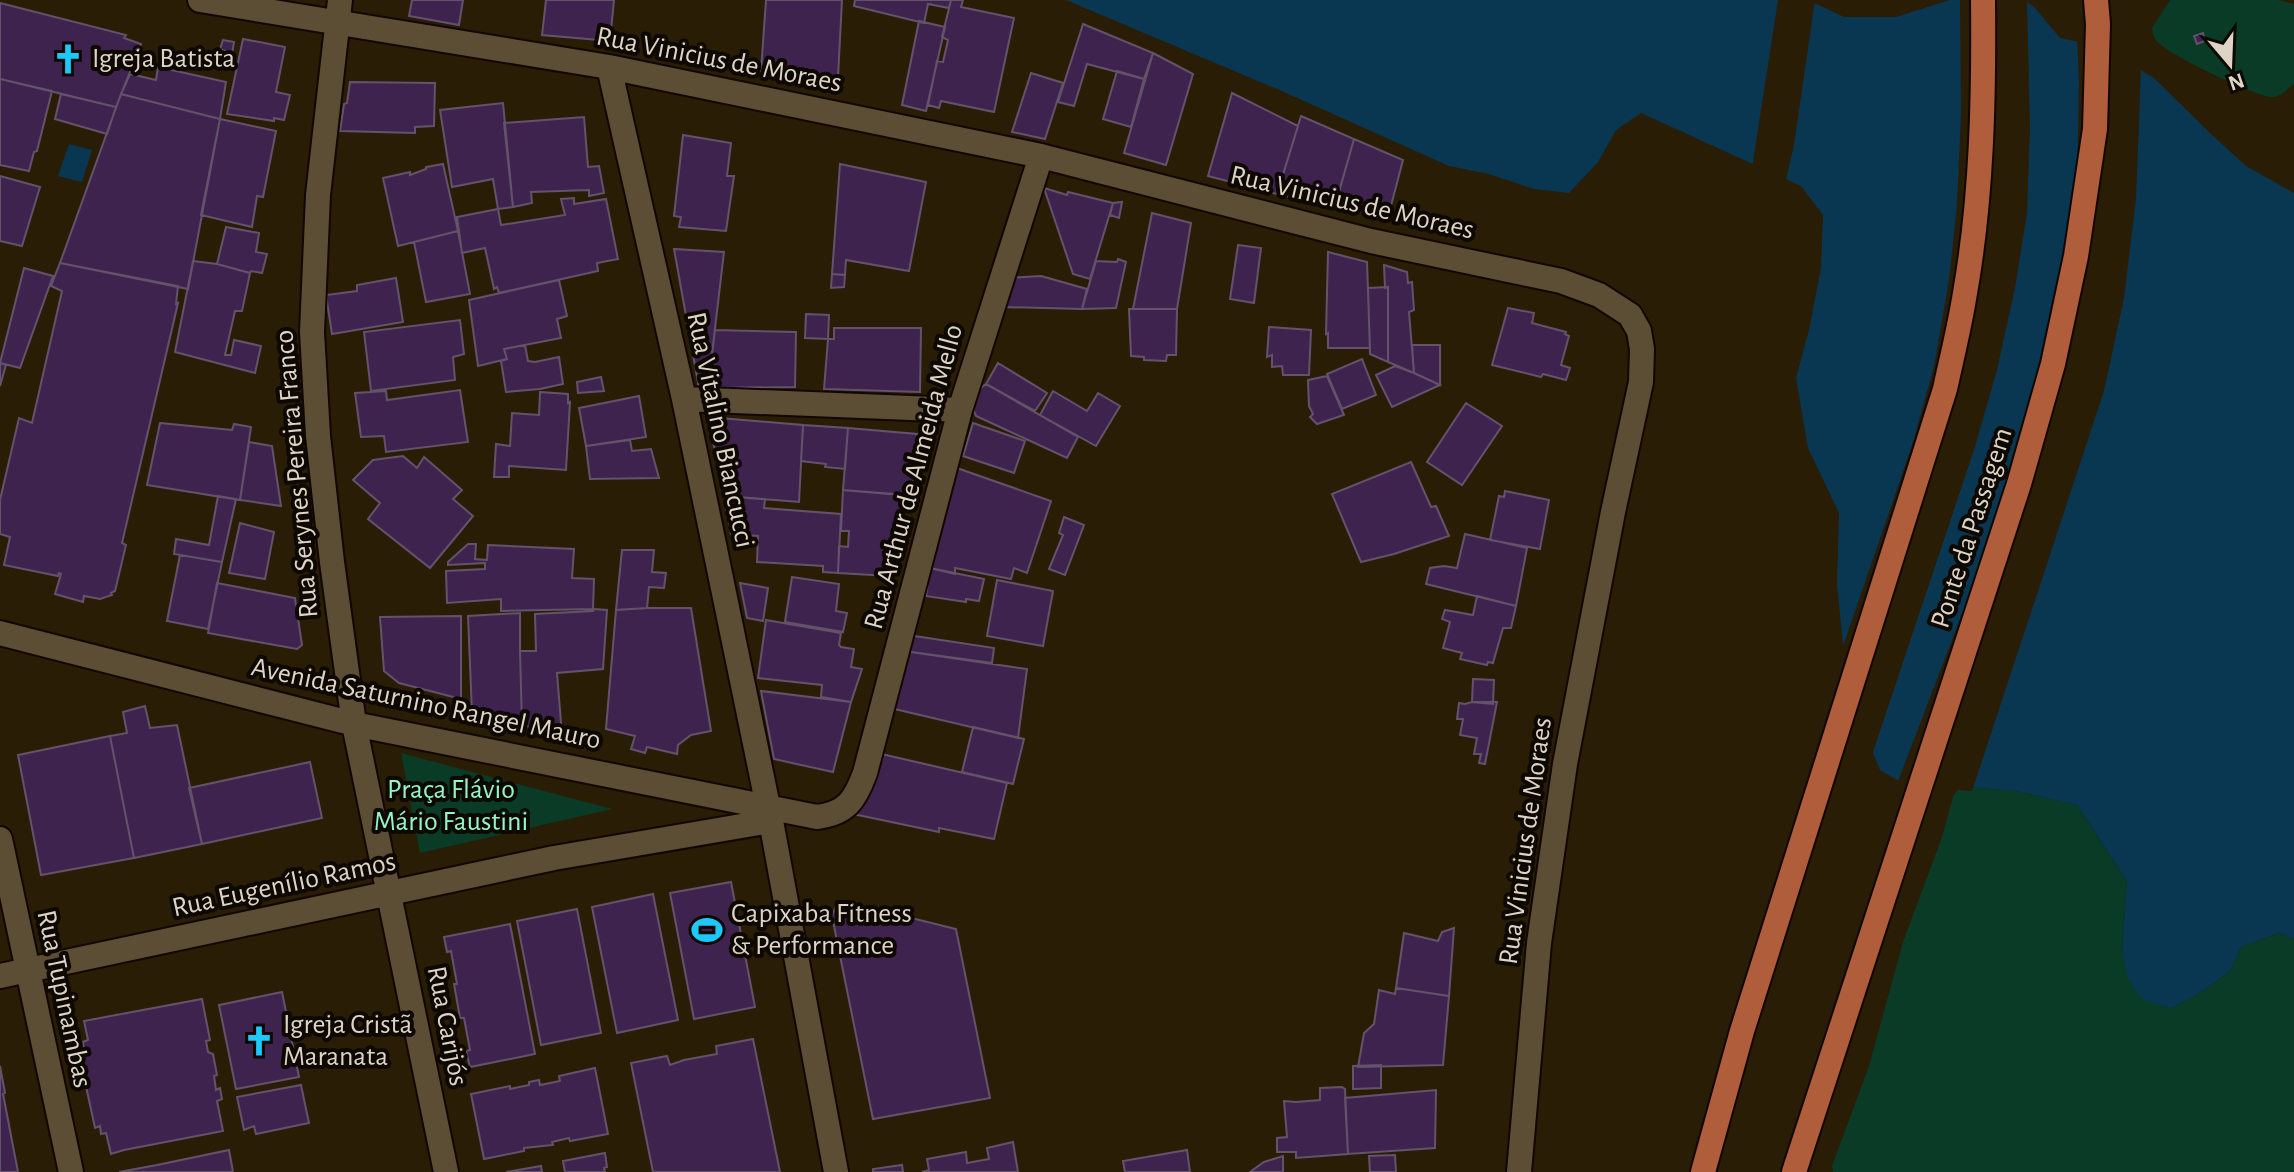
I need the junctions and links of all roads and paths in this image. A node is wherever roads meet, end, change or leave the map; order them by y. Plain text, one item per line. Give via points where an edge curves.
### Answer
1 (200, 0) edge
2 (1983, 0) edge
3 (2096, 0) edge
4 (338, 11) edge
5 (609, 67) junction
6 (1041, 156) junction
7 (684, 399) junction
8 (960, 410) junction
9 (0, 633) edge
10 (354, 724) junction
11 (842, 810) joint
12 (769, 814) junction
13 (0, 839) edge
14 (390, 892) junction
15 (27, 971) junction
16 (0, 976) edge
17 (1807, 1128) junction
18 (71, 1172) edge
19 (446, 1172) edge
20 (836, 1172) edge
21 (1519, 1172) edge
22 (1703, 1172) edge
23 (1794, 1172) edge
24 (1803, 1172) edge

1 - 4 street, Rua Vinicius de Moraes
2 - 22 main road via 1977,204 1945,389 1742,1031
3 - 17 main road, Ponte da Passagem via 2095,129 2053,364 2019,484
4 - 5 street, Rua Vinicius de Moraes
4 - 10 street, Rua Serynes Pereira Franco via 318,195 312,332 320,452
5 - 6 street, Rua Vinicius de Moraes
5 - 7 street, Rua Vitalino Biancucci
6 - 8 street, Rua Arthur de Almeida Mello
6 - 21 street, Rua Vinicius de Moraes via 1371,241 1561,281 1616,304 1639,331 1641,382 1565,764 1539,943
7 - 8 street
7 - 12 street, Rua Vitalino Biancucci
8 - 11 street, Rua Arthur de Almeida Mello via 865,773
9 - 10 street, Avenida Saturnino Rangel Mauro
10 - 12 street, Avenida Saturnino Rangel Mauro
10 - 14 street, Rua Serynes Pereira Franco
11 - 12 street, Avenida Saturnino Rangel Mauro via 817,817
12 - 14 street, Rua Eugenílio Ramos
12 - 20 street, Rua Vitalino Biancucci
13 - 15 street, Rua Tupinambas
14 - 15 street, Rua Eugenílio Ramos
14 - 19 street, Rua Carijós
15 - 16 street, Rua Eugenílio Ramos
15 - 18 street, Rua Tupinambas
17 - 23 main road
17 - 24 main road

